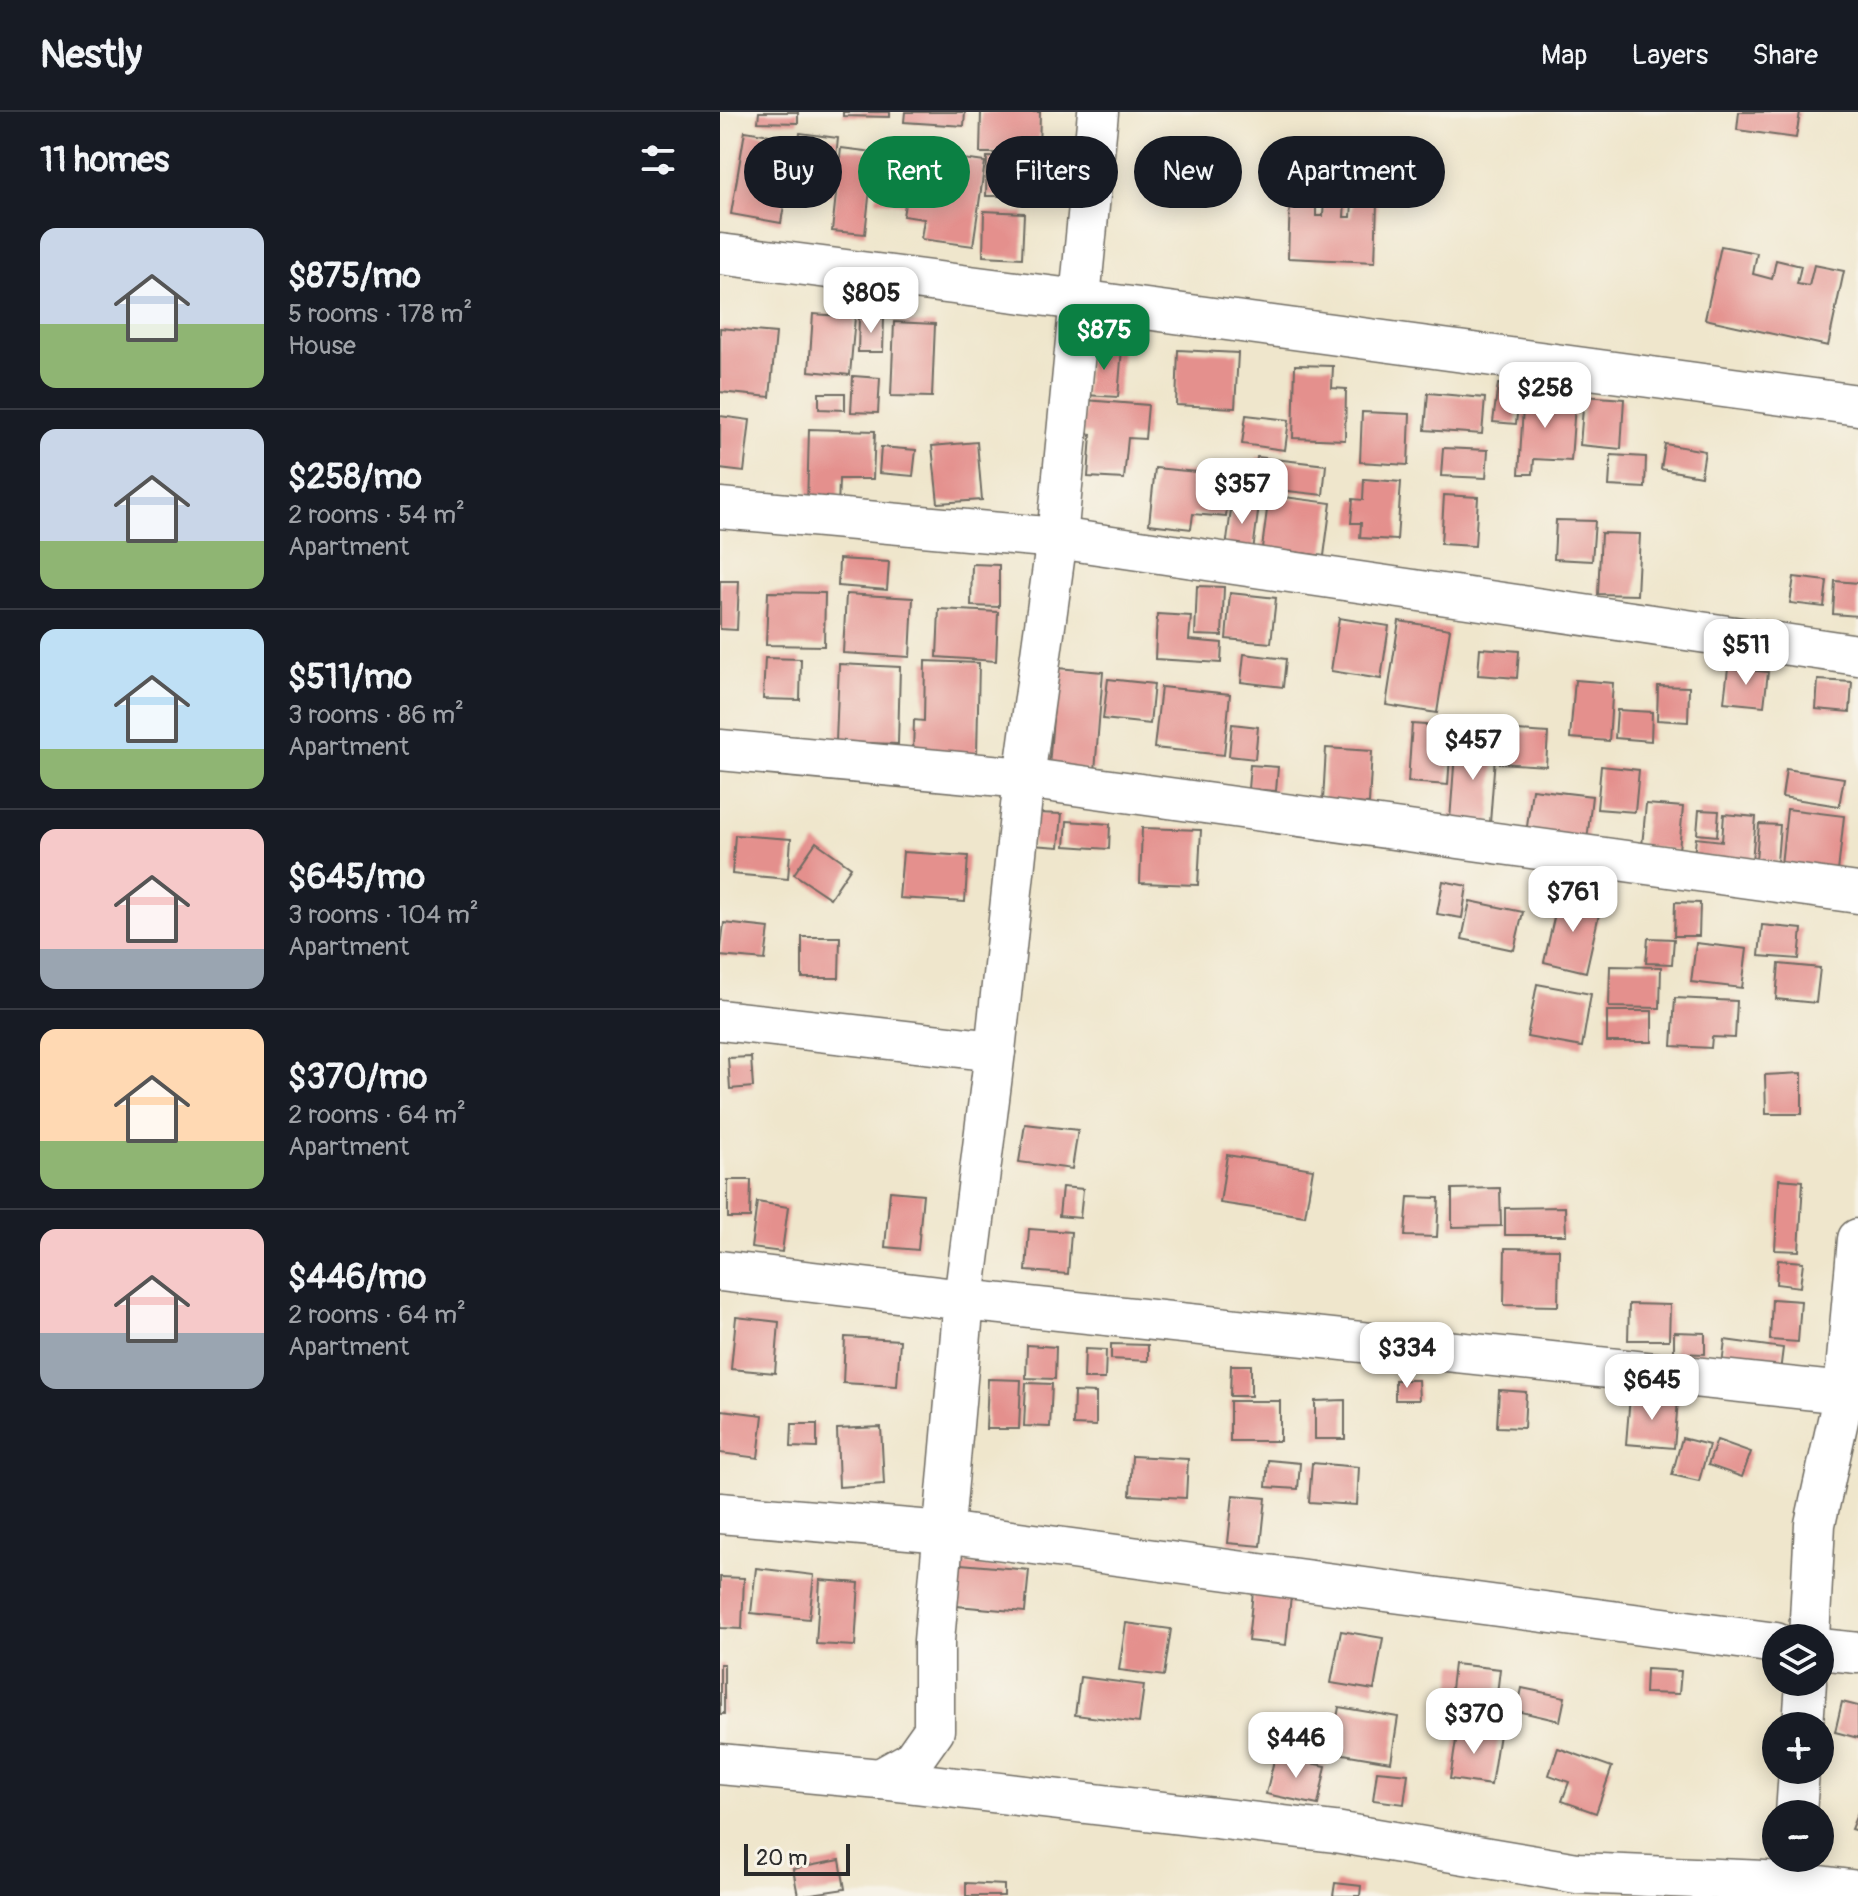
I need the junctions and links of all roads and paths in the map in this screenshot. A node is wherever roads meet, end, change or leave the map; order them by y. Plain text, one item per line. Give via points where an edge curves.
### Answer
1 (1098, 112) edge
2 (720, 254) edge
3 (1079, 300) junction
4 (1858, 405) edge
5 (720, 508) edge
6 (1057, 538) junction
7 (1858, 655) edge
8 (720, 750) edge
9 (1024, 778) junction
10 (1858, 893) edge
11 (720, 1020) edge
12 (995, 1051) junction
13 (1858, 1239) edge
14 (720, 1271) edge
15 (964, 1300) junction
16 (1844, 1393) junction
17 (720, 1513) edge
18 (944, 1532) junction
19 (1810, 1624) edge
20 (1762, 1641) edge
21 (1834, 1650) edge
22 (1858, 1653) edge
23 (720, 1764) edge
24 (880, 1779) junction
25 (1789, 1879) edge
26 (1858, 1891) edge

1 - 3 street
2 - 3 street
3 - 4 street
3 - 6 street
5 - 6 street
6 - 7 street
6 - 9 street
8 - 9 street
9 - 10 street
9 - 12 street
11 - 12 street
12 - 15 street
13 - 16 street
14 - 15 street
15 - 16 street
15 - 18 street
16 - 19 street via 1815,1524
17 - 18 street
18 - 20 street
18 - 24 street via 934,1641 934,1730 912,1761
21 - 22 street
23 - 24 street
24 - 25 street via 1335,1832 1577,1873
25 - 26 street

